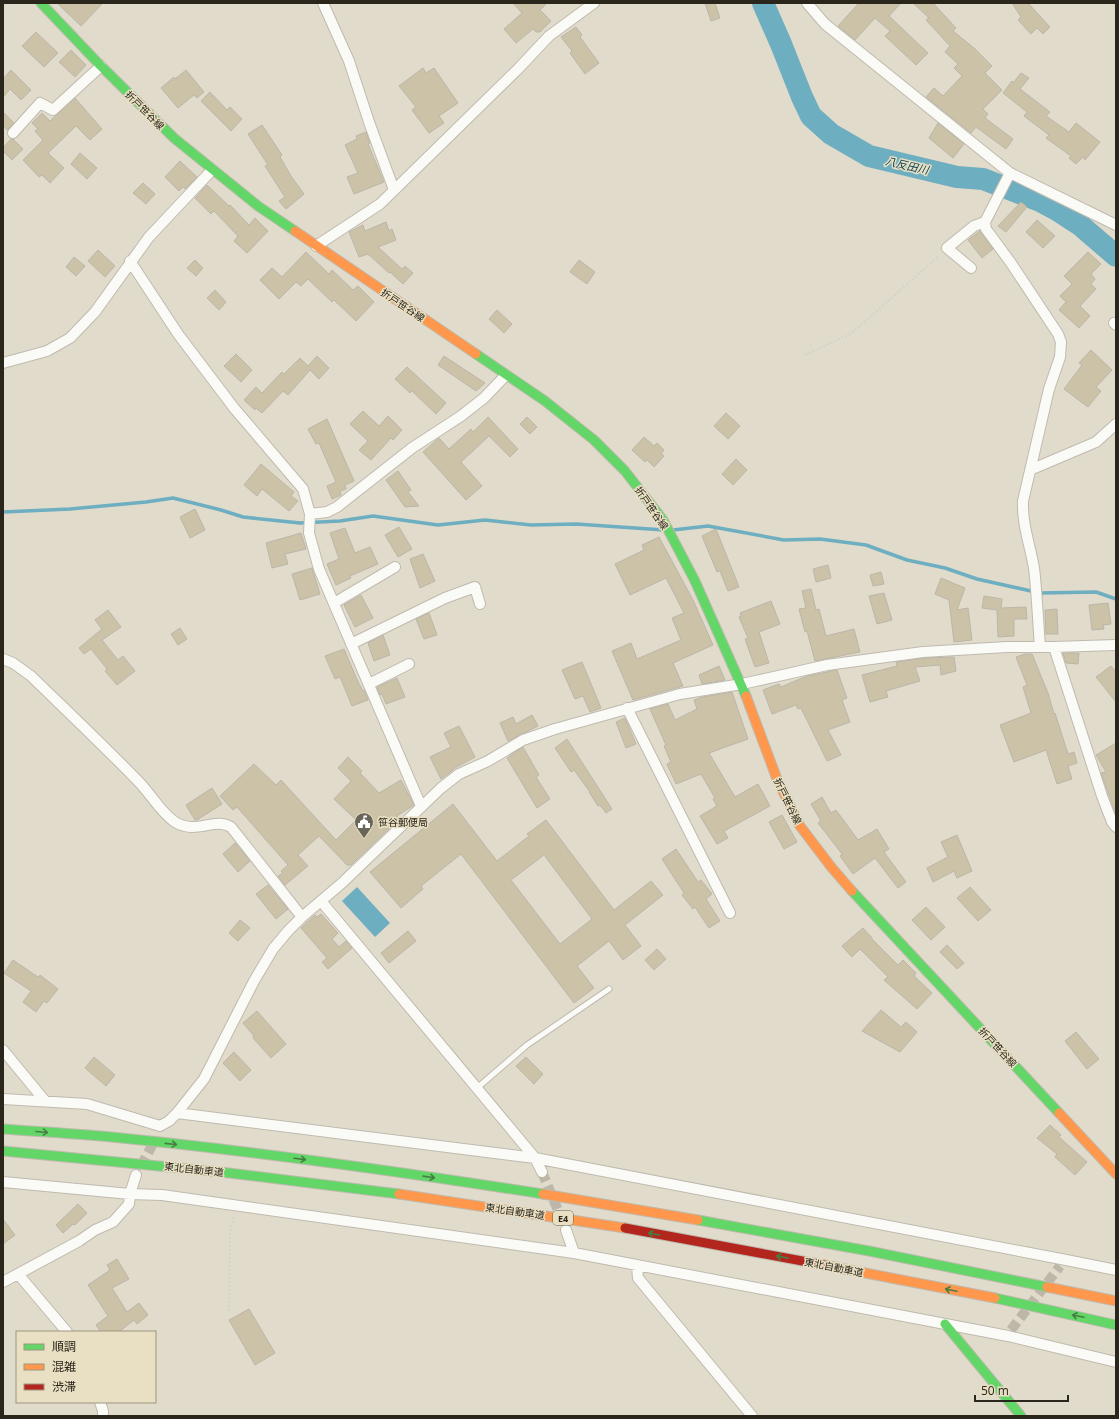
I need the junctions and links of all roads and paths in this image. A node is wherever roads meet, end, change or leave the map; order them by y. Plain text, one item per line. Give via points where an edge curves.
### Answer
1 (42, 3) edge
2 (323, 3) edge
3 (594, 3) edge
4 (807, 3) edge
5 (101, 66) junction
6 (13, 133) dead end
7 (212, 170) junction
8 (1010, 173) junction
9 (394, 190) junction
10 (985, 222) junction
11 (1116, 225) edge
12 (316, 246) junction
13 (948, 248) junction
14 (130, 261) junction
15 (971, 268) dead end
16 (805, 355) dead end
17 (3, 363) edge
18 (506, 375) junction
19 (1116, 424) edge
20 (1030, 470) junction
21 (310, 514) junction
22 (395, 567) dead end
23 (334, 603) junction
24 (480, 604) dead end
25 (351, 644) junction
26 (1116, 645) edge
27 (1040, 647) junction
28 (1054, 648) junction
29 (3, 659) edge
30 (409, 664) dead end
31 (369, 684) junction
32 (742, 684) junction
33 (627, 708) junction
34 (421, 806) junction
35 (1116, 827) edge
36 (321, 901) junction
37 (730, 913) dead end
38 (302, 917) junction
39 (609, 989) dead end
40 (3, 1050) edge
41 (477, 1088) junction
42 (3, 1099) edge
43 (45, 1102) junction
44 (177, 1113) junction
45 (3, 1129) edge
46 (3, 1151) edge
47 (535, 1158) junction
48 (542, 1172) tunnel mouth
49 (1116, 1174) edge
50 (136, 1175) tunnel mouth
51 (3, 1182) edge
52 (130, 1194) junction
53 (237, 1206) junction
54 (566, 1230) tunnel mouth
55 (574, 1253) junction
56 (637, 1266) junction
57 (1116, 1270) edge
58 (18, 1274) junction
59 (3, 1282) edge
60 (1116, 1301) edge
61 (229, 1311) dead end
62 (945, 1324) junction
63 (1116, 1325) edge
64 (66, 1331) edge
65 (1116, 1362) edge
66 (100, 1403) edge
67 (103, 1416) edge
68 (752, 1416) edge
69 (1021, 1416) edge

1 - 5 main road, 折戸笹谷線
2 - 9 street via 350,61 368,122
3 - 9 street via 549,36
4 - 8 street via 825,24
5 - 6 street via 53,110 40,103
5 - 7 main road, 折戸笹谷線 via 174,138
7 - 12 main road, 折戸笹谷線
7 - 14 street
8 - 10 street
8 - 11 street
9 - 12 street via 380,204
10 - 13 street via 974,226
10 - 20 street via 986,229 1061,342 1060,357 1049,389
12 - 18 main road, 折戸笹谷線
13 - 15 street
13 - 16 path via 852,333
14 - 17 street via 95,312 70,338 47,351
14 - 21 street via 183,340 234,408 303,489
18 - 21 street via 462,416 412,448 337,507 327,512
18 - 32 main road, 折戸笹谷線 via 545,401 594,440 649,501 663,520 696,581
19 - 20 street via 1096,442
20 - 27 street via 1023,501 1023,515 1036,584
21 - 23 street via 308,533 319,569
22 - 23 street
23 - 25 street
24 - 25 street via 475,587 446,598
25 - 31 street
26 - 28 street
27 - 28 street
27 - 32 street via 922,652 826,665
28 - 35 street via 1102,796
29 - 38 street via 13,662 31,676 140,783 175,822 185,827 226,824 231,827
30 - 31 street
31 - 34 street
32 - 33 street via 680,694
32 - 49 main road, 折戸笹谷線 via 777,779 800,826 880,921
33 - 34 street via 523,740 488,761 459,774
33 - 37 street
34 - 36 street via 342,884
36 - 38 street
36 - 41 street
38 - 44 street via 273,949 204,1079
39 - 41 lane via 527,1045
40 - 43 street
41 - 47 street
42 - 43 street
43 - 44 street via 87,1104 159,1131
44 - 47 street
45 -> 60 main road, 東北自動車道 / E4 via 255,1153 497,1187 688,1218
63 -> 46 main road, 東北自動車道 / E4 via 901,1279 584,1221 256,1176 118,1160
47 - 48 street
47 - 57 street via 1061,1262
50 - 52 street
51 - 52 street
52 - 53 street via 162,1195
52 - 58 street via 129,1204 113,1222
53 - 55 street
53 - 61 path via 230,1231
54 - 55 street
55 - 56 street
56 - 62 street
56 - 68 street via 638,1278
58 - 59 street
58 - 64 street
62 - 65 street via 1010,1333
62 - 69 main road
66 - 67 street

